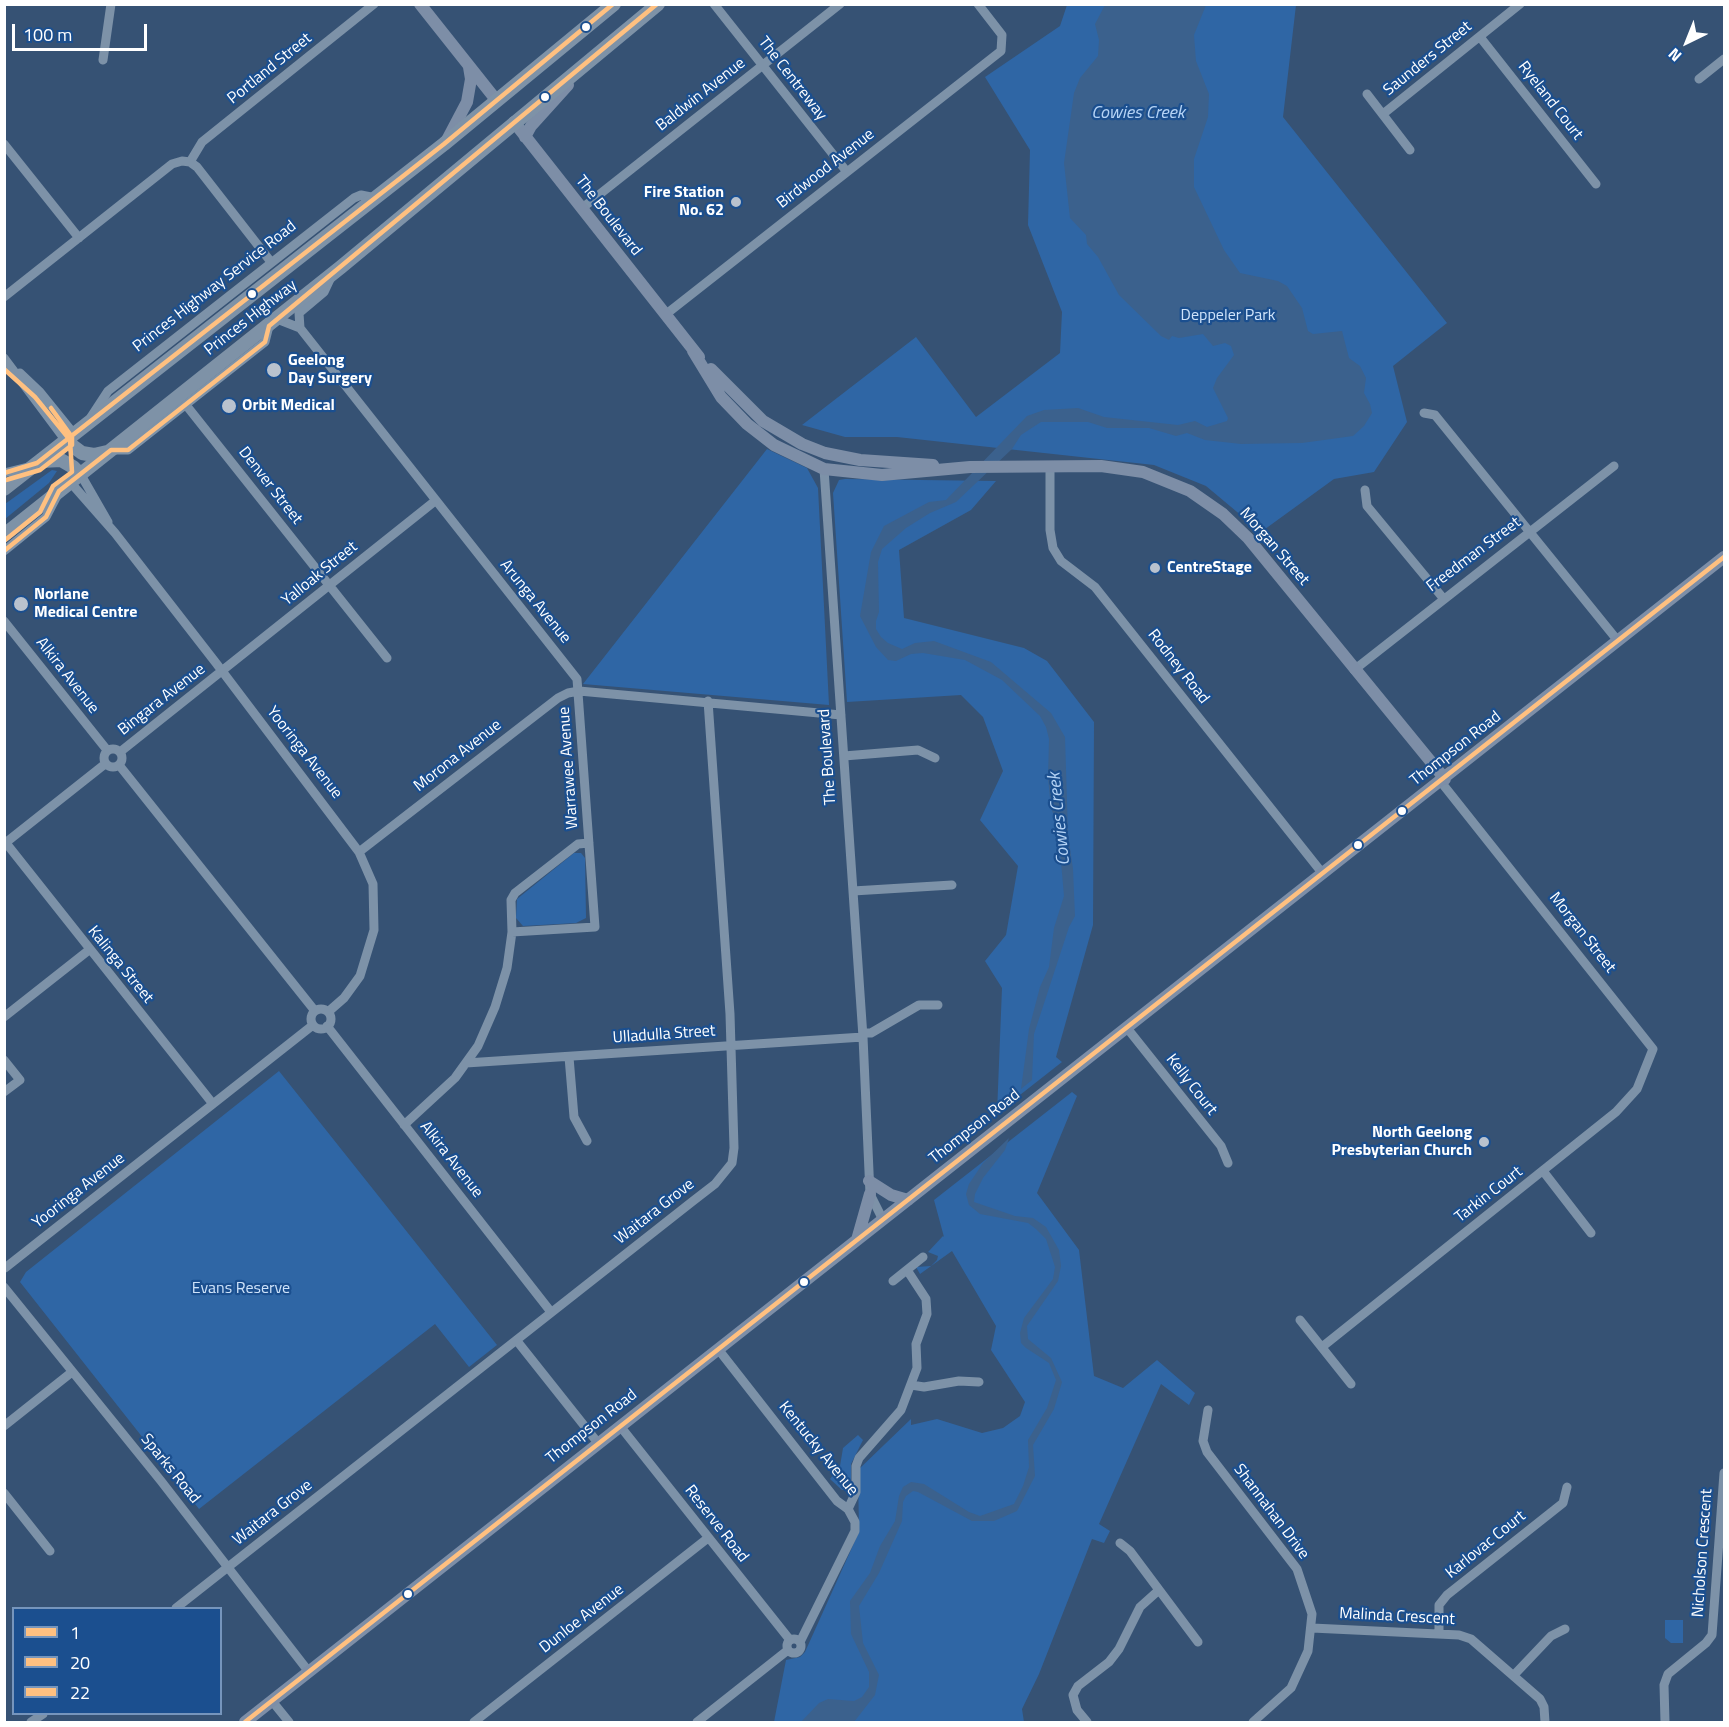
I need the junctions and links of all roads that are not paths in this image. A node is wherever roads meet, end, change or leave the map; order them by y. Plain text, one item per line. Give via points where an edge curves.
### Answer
1 (111, 4) edge
2 (374, 4) edge
3 (420, 4) edge
4 (614, 4) edge
5 (657, 4) edge
6 (714, 4) edge
7 (840, 4) edge
8 (978, 4) edge
9 (1520, 4) edge
10 (1480, 37) junction
11 (1725, 59) edge
12 (103, 60) dead end
13 (588, 60) junction
14 (468, 66) junction
15 (762, 66) junction
16 (1699, 79) dead end
17 (1367, 94) dead end
18 (497, 101) junction
19 (1383, 114) junction
20 (514, 122) junction
21 (525, 137) junction
22 (445, 143) junction
23 (4, 144) edge
24 (1410, 150) dead end
25 (190, 162) junction
26 (847, 172) junction
27 (1596, 184) dead end
28 (376, 198) junction
29 (581, 209) junction
30 (79, 238) junction
31 (271, 262) junction
32 (333, 274) junction
33 (4, 297) edge
34 (665, 315) junction
35 (273, 322) junction
36 (300, 328) junction
37 (693, 351) junction
38 (4, 358) edge
39 (186, 405) junction
40 (1425, 413) dead end
41 (87, 424) junction
42 (70, 437) junction
43 (111, 450) junction
44 (78, 452) junction
45 (825, 453) junction
46 (37, 463) junction
47 (70, 465) junction
48 (1614, 466) dead end
49 (970, 467) junction
50 (1050, 467) junction
51 (824, 469) junction
52 (4, 473) edge
53 (76, 479) junction
54 (4, 489) edge
55 (1365, 490) dead end
56 (59, 491) junction
57 (435, 501) junction
58 (1530, 532) junction
59 (4, 535) edge
60 (4, 550) edge
61 (1725, 557) edge
62 (330, 585) junction
63 (1443, 598) junction
64 (4, 621) edge
65 (1618, 641) junction
66 (387, 658) dead end
67 (1354, 670) junction
68 (223, 671) junction
69 (579, 691) junction
70 (708, 701) junction
71 (841, 715) junction
72 (107, 750) junction
73 (120, 752) junction
74 (844, 756) junction
75 (935, 759) dead end
76 (105, 764) junction
77 (119, 765) junction
78 (1443, 780) junction
79 (5, 843) edge
80 (589, 843) junction
81 (359, 852) junction
82 (1323, 874) junction
83 (952, 885) dead end
84 (854, 891) junction
85 (512, 932) junction
86 (89, 950) junction
87 (938, 1005) dead end
88 (315, 1011) junction
89 (328, 1012) junction
90 (4, 1017) edge
91 (313, 1025) junction
92 (327, 1026) junction
93 (1127, 1028) junction
94 (863, 1035) junction
95 (731, 1046) junction
96 (1653, 1049) joint
97 (569, 1057) junction
98 (4, 1060) edge
99 (466, 1063) junction
100 (4, 1092) edge
101 (213, 1104) junction
102 (404, 1125) junction
103 (587, 1141) dead end
104 (1228, 1164) dead end
105 (1543, 1171) junction
106 (869, 1181) junction
107 (870, 1194) junction
108 (908, 1200) junction
109 (883, 1220) junction
110 (1591, 1233) dead end
111 (857, 1240) junction
112 (923, 1257) dead end
113 (5, 1268) edge
114 (907, 1270) junction
115 (893, 1281) dead end
116 (4, 1282) edge
117 (4, 1287) edge
118 (551, 1312) junction
119 (1300, 1320) dead end
120 (517, 1341) junction
121 (1322, 1347) junction
122 (718, 1349) junction
123 (72, 1372) junction
124 (980, 1382) dead end
125 (1352, 1384) dead end
126 (911, 1385) junction
127 (1208, 1410) dead end
128 (4, 1426) edge
129 (620, 1426) junction
130 (598, 1443) junction
131 (1725, 1473) edge
132 (1567, 1487) dead end
133 (4, 1493) edge
134 (848, 1509) junction
135 (708, 1538) junction
136 (1120, 1543) dead end
137 (50, 1551) dead end
138 (228, 1567) junction
139 (1159, 1590) junction
140 (177, 1607) edge
141 (1312, 1628) junction
142 (1565, 1629) dead end
143 (1439, 1634) junction
144 (790, 1640) junction
145 (800, 1642) junction
146 (1198, 1642) dead end
147 (788, 1650) junction
148 (309, 1672) junction
149 (1514, 1675) junction
150 (272, 1701) junction
151 (245, 1722) edge
152 (289, 1722) edge
153 (474, 1722) edge
154 (696, 1722) edge
155 (1087, 1722) edge
156 (1253, 1722) edge
157 (1545, 1722) edge
158 (1665, 1722) edge

1 - 12 street
2 - 25 street, Portland Street via 202,142
3 - 14 main road
4 - 18 highway, Princes Highway
5 - 13 highway, Princes Highway
6 - 15 street, The Centreway
7 - 15 street, Baldwin Avenue
8 - 26 street, Birdwood Avenue via 1002,35 1001,51
9 - 10 street, Saunders Street
10 - 19 street, Saunders Street
10 - 27 street, Ryeland Court
11 - 16 street
13 - 20 highway, Princes Highway
13 - 21 main road
14 - 18 main road
14 - 22 main road via 471,79 467,102
15 - 26 street, The Centreway
15 - 29 street, Baldwin Avenue
17 - 19 street, Saunders Street
18 - 20 highway, The Boulevard
18 - 22 highway, Princes Highway
19 - 24 street, Saunders Street
20 - 21 main road, The Boulevard
20 - 32 highway, Princes Highway
21 - 29 main road, The Boulevard
22 - 28 highway, Princes Highway
23 - 30 street
25 - 30 street via 172,164
25 - 31 street
26 - 34 street, Birdwood Avenue
28 - 31 street, Princes Highway Service Road via 357,195
28 - 41 highway, Princes Highway
29 - 34 main road, The Boulevard
30 - 33 street
31 - 41 street, Princes Highway Service Road via 108,391
32 - 35 highway, Princes Highway
32 - 36 street via 324,292 299,313
34 - 37 main road, The Boulevard
35 - 36 street
35 - 39 street via 265,342
35 - 43 highway, Princes Highway
36 - 57 street, Arunga Avenue
37 - 45 main road, The Boulevard via 763,421
37 - 51 main road, The Boulevard via 721,397 747,424 774,446
38 - 42 street
39 - 43 street via 128,450
39 - 62 street, Denver Street
40 - 58 street via 1435,415
41 - 42 highway, Princes Highway
42 - 44 highway
42 - 46 highway, Princes Highway
42 - 47 highway
43 - 44 highway via 94,455
43 - 53 highway, Princes Highway
44 - 53 highway
45 - 49 main road, Morgan Street via 860,460
45 - 51 main road
46 - 47 highway via 51,459
46 - 52 street
46 - 54 highway, Princes Highway
47 - 53 highway
48 - 58 street, Freedman Street
49 - 50 main road, Morgan Street
49 - 51 main road, Morgan Street via 882,475
50 - 67 main road, Morgan Street via 1136,470 1199,496 1240,529
50 - 82 street, Rodney Road via 1053,548 1062,561 1095,587
51 - 71 street, The Boulevard
53 - 56 highway, Princes Highway
53 - 68 street, Yooringa Avenue
55 - 63 street via 1367,506
56 - 59 highway, Princes Highway
56 - 60 street via 46,517
57 - 62 street, Yalloak Street
57 - 69 street, Arunga Avenue via 575,676
58 - 63 street, Freedman Street
58 - 65 street
61 - 65 main road, Thompson Road
62 - 66 street, Denver Street
62 - 68 street, Yalloak Street
63 - 67 street, Freedman Street
64 - 72 street, Alkira Avenue
65 - 78 main road, Thompson Road
67 - 78 main road, Morgan Street
68 - 73 street, Bingara Avenue
68 - 81 street, Yooringa Avenue
69 - 70 street
69 - 80 street, Warrawee Avenue
69 - 81 street, Morona Avenue via 558,698
70 - 71 street
70 - 95 street, Waitara Grove
71 - 74 street, The Boulevard
72 - 73 street
72 - 76 street via 103,756
73 - 77 street
74 - 75 street via 918,750
74 - 84 street, The Boulevard
76 - 77 street
76 - 79 street
77 - 88 street
78 - 82 main road, Thompson Road
78 - 96 street, Morgan Street
79 - 86 street, Kalinga Street
80 - 85 street, Warrawee Avenue via 578,844 515,893 511,900
80 - 85 street, Warrawee Avenue via 597,928
81 - 89 street, Yooringa Avenue via 373,884 374,930 360,976
82 - 93 main road, Thompson Road
83 - 84 street
84 - 94 street, The Boulevard
85 - 99 street, Warrawee Avenue via 507,968 495,1006
86 - 90 street
86 - 101 street, Kalinga Street
87 - 94 street, Ulladulla Street via 919,1005
88 - 89 street
88 - 91 street
89 - 92 street
91 - 92 street
91 - 101 street, Yooringa Avenue
92 - 102 street, Alkira Avenue
93 - 104 street, Kelly Court via 1221,1146
93 - 108 main road, Thompson Road
94 - 95 street, Ulladulla Street
94 - 106 street, The Boulevard
95 - 97 street, Ulladulla Street
95 - 118 street, Waitara Grove via 732,1163 715,1184
96 - 105 street, Tarkin Court via 1630,1098
97 - 99 street, Ulladulla Street
97 - 103 street via 574,1117
98 - 100 street via 20,1080
99 - 102 street, Warrawee Avenue
101 - 113 street, Yooringa Avenue
102 - 118 street, Alkira Avenue
105 - 110 street
105 - 121 street, Tarkin Court
106 - 107 street, The Boulevard
106 - 108 main road
107 - 109 street, The Boulevard
107 - 111 main road
108 - 109 main road, Thompson Road
109 - 111 main road, Thompson Road
111 - 122 main road, Thompson Road
112 - 114 street
113 - 116 street
114 - 115 street
114 - 126 street via 926,1299 927,1314 916,1344 918,1368
117 - 123 street, Sparks Road
118 - 120 street, Waitara Grove
119 - 121 street
120 - 130 street
120 - 138 street, Waitara Grove
121 - 125 street
122 - 129 main road, Thompson Road
122 - 134 street, Kentucky Avenue via 837,1501
123 - 128 street
123 - 138 street, Sparks Road
124 - 126 street
126 - 134 street via 897,1414 859,1458 856,1492
127 - 141 street, Shannahan Drive via 1203,1441 1206,1452 1297,1569 1312,1614
129 - 130 main road, Thompson Road
129 - 135 street, Reserve Road
130 - 148 main road, Thompson Road
131 - 158 street, Nicholson Crescent via 1712,1635 1668,1674 1664,1685
132 - 143 street, Karlovac Court via 1563,1503 1447,1595 1439,1605
133 - 137 street
134 - 145 street, Kentucky Avenue via 855,1531
135 - 144 street, Reserve Road
135 - 153 street, Dunloe Avenue
136 - 139 street
138 - 140 street, Waitara Grove
138 - 148 street, Sparks Road
139 - 146 street
139 - 155 street via 1140,1607 1109,1662 1072,1695
141 - 143 street, Malinda Crescent
141 - 156 street, Shannahan Drive via 1308,1651 1291,1688
142 - 149 street via 1551,1636
143 - 149 street, Malinda Crescent via 1471,1639
144 - 145 street
144 - 147 street
145 - 147 street via 797,1653
147 - 154 street
148 - 150 main road, Thompson Road
149 - 157 street, Malinda Crescent via 1540,1699
150 - 151 main road, Thompson Road
150 - 152 street

